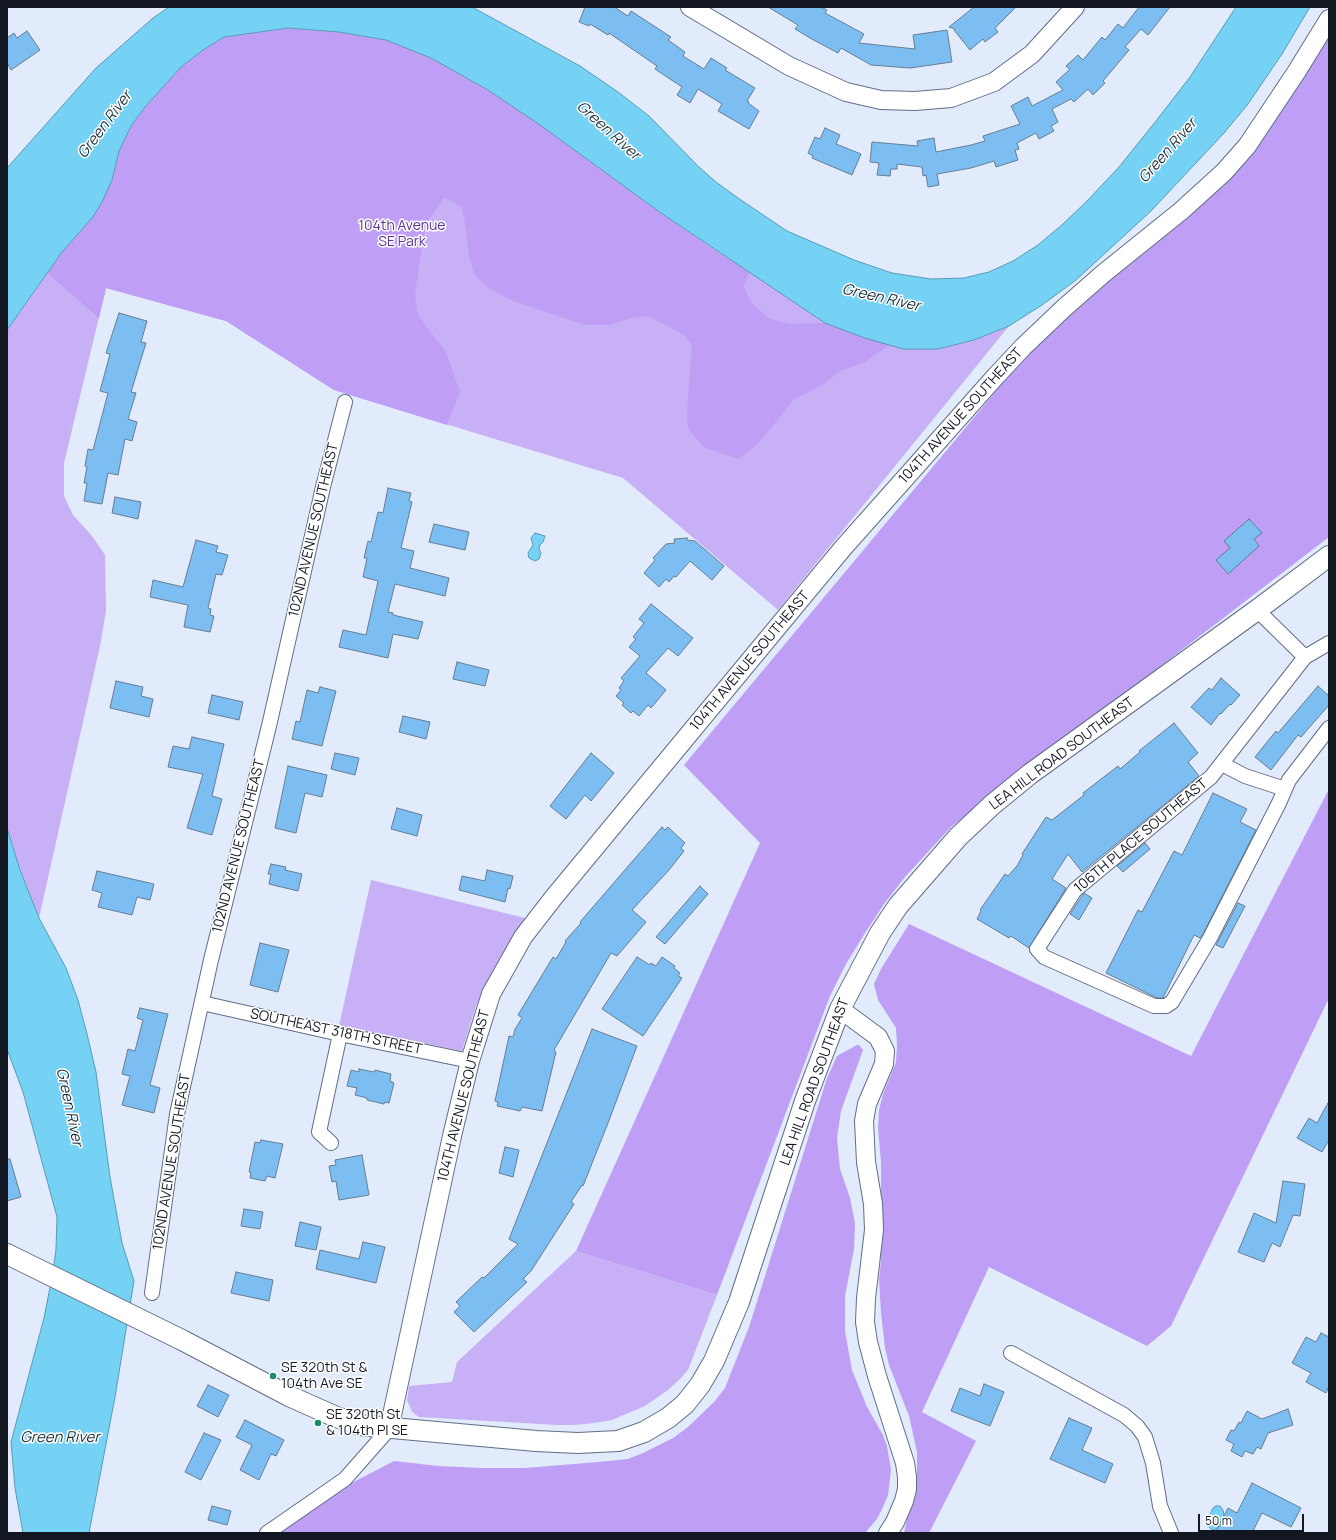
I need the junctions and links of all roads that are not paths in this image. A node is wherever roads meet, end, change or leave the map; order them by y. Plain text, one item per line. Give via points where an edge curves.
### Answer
1 (690, 7) edge
2 (1075, 7) edge
3 (1329, 19) edge
4 (345, 402) dead end
5 (1329, 556) edge
6 (1257, 610) junction
7 (1329, 643) edge
8 (1305, 657) junction
9 (1329, 728) edge
10 (1222, 764) junction
11 (1285, 789) junction
12 (202, 1003) junction
13 (840, 1010) junction
14 (340, 1034) junction
15 (470, 1061) junction
16 (331, 1143) dead end
17 (7, 1254) edge
18 (152, 1293) dead end
19 (1011, 1353) dead end
20 (389, 1428) junction
21 (268, 1533) edge
22 (888, 1533) edge
23 (1171, 1533) edge

1 - 2 street via 789,66 846,92 881,100 915,100 951,98 994,82 1032,54
3 - 15 street, 104TH AVENUE SOUTHEAST via 1247,146 1224,172 1181,212 1064,308 995,376 843,548 554,897 523,937 491,994
4 - 12 street, 102ND AVENUE SOUTHEAST via 321,493 269,726
5 - 6 main road, LEA HILL ROAD SOUTHEAST
6 - 8 street
6 - 13 main road, LEA HILL ROAD SOUTHEAST via 1030,774 958,837 898,906 880,933
7 - 8 street, 106TH PLACE SOUTHEAST
8 - 10 street, 106TH PLACE SOUTHEAST
9 - 11 street via 1289,780
10 - 11 street via 1245,776
10 - 11 street, 106TH PLACE SOUTHEAST via 1212,777 1075,890 1037,949 1044,957 1154,1006 1166,1006 1172,1002 1210,938
12 - 14 street, SOUTHEAST 318TH STREET
12 - 18 street, 102ND AVENUE SOUTHEAST via 177,1114
13 - 20 main road, LEA HILL ROAD SOUTHEAST via 805,1102 726,1336 700,1385 685,1404 644,1432 618,1441 557,1442
13 - 22 street via 878,1037 884,1051 882,1071 867,1104 864,1120 874,1230 865,1322 877,1376 905,1463 907,1477 904,1501
14 - 15 street, SOUTHEAST 318TH STREET
14 - 16 street via 319,1132
15 - 20 street, 104TH AVENUE SOUTHEAST
17 - 20 main road, LEA HILL ROAD SOUTHEAST via 289,1396 359,1425
19 - 23 street via 1124,1415 1137,1426 1145,1437 1153,1463 1160,1506
20 - 21 street via 345,1479

